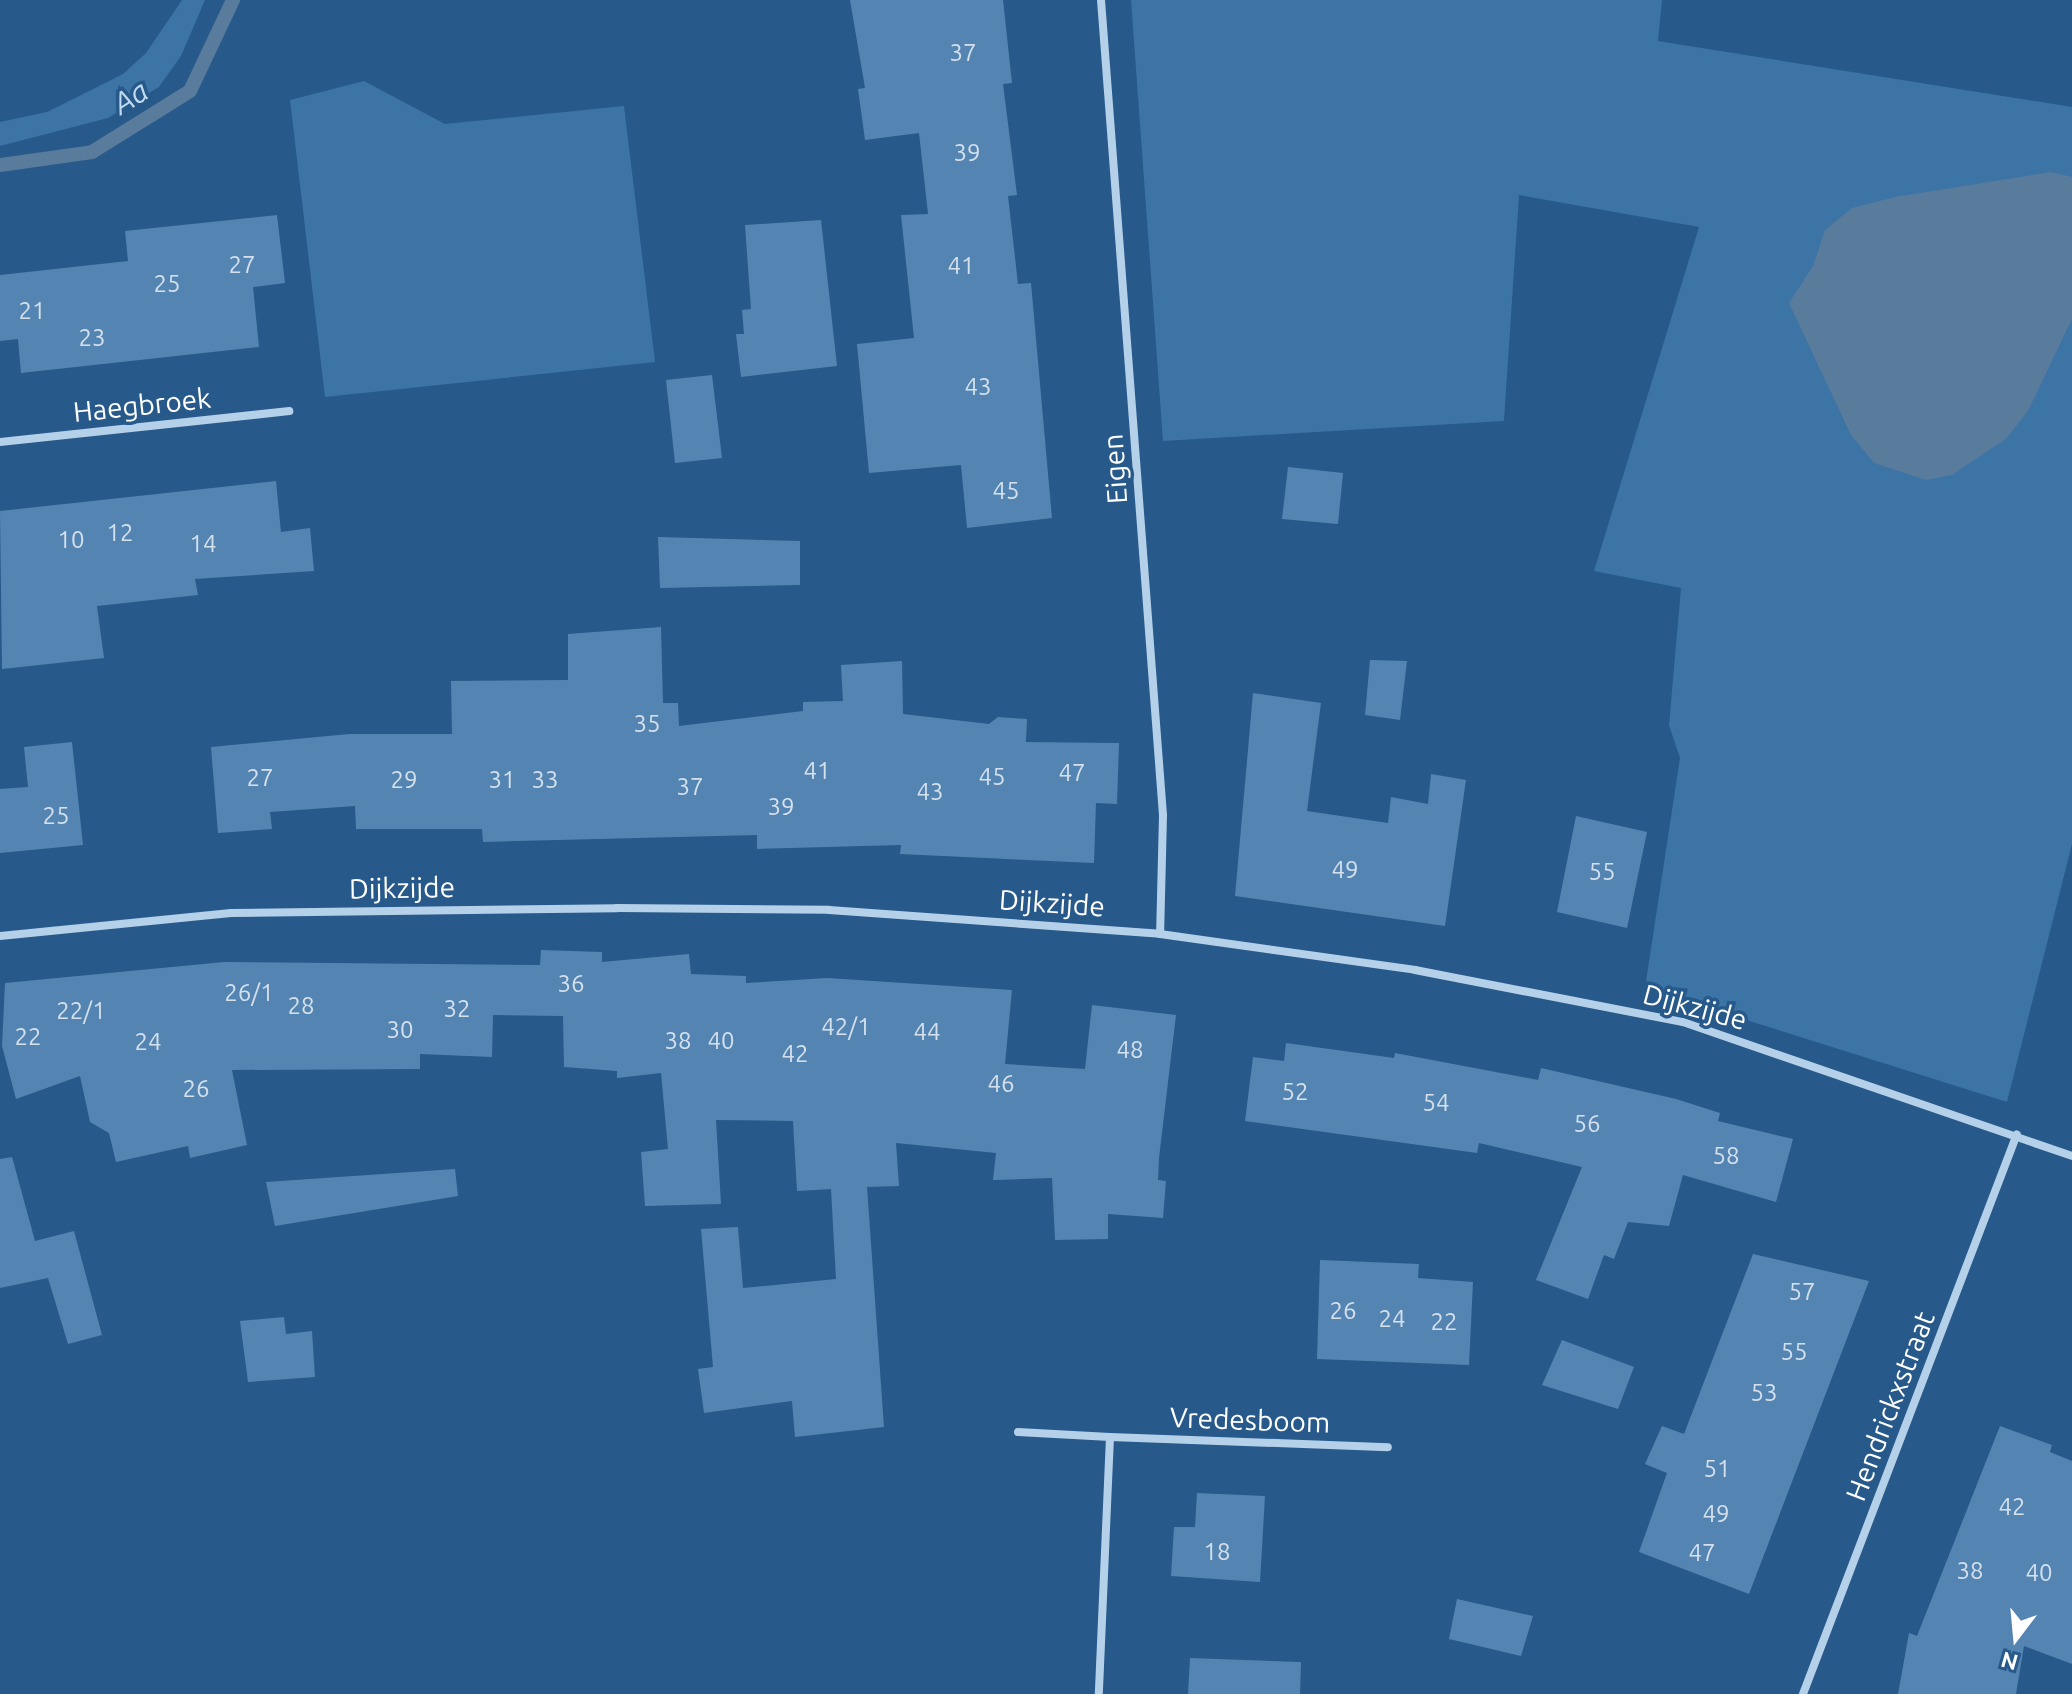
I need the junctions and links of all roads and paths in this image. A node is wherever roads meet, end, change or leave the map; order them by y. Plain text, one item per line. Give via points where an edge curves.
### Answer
1 (1101, 0) edge
2 (289, 411) dead end
3 (0, 442) edge
4 (1160, 934) junction
5 (0, 936) edge
6 (2017, 1134) junction
7 (2072, 1156) edge
8 (1018, 1432) dead end
9 (1110, 1437) junction
10 (1388, 1447) dead end
11 (1099, 1694) edge
12 (1803, 1694) edge

1 - 4 street, Eigen via 1163,815
2 - 3 street, Haegbroek
4 - 5 street, Dijkzijde via 829,910 585,908 231,913
4 - 6 street, Dijkzijde via 1415,970 1683,1022
6 - 7 street, Dijkzijde
6 - 12 street, Hendrickxstraat
8 - 9 street, Vredesboom
9 - 10 street, Vredesboom
9 - 11 street

